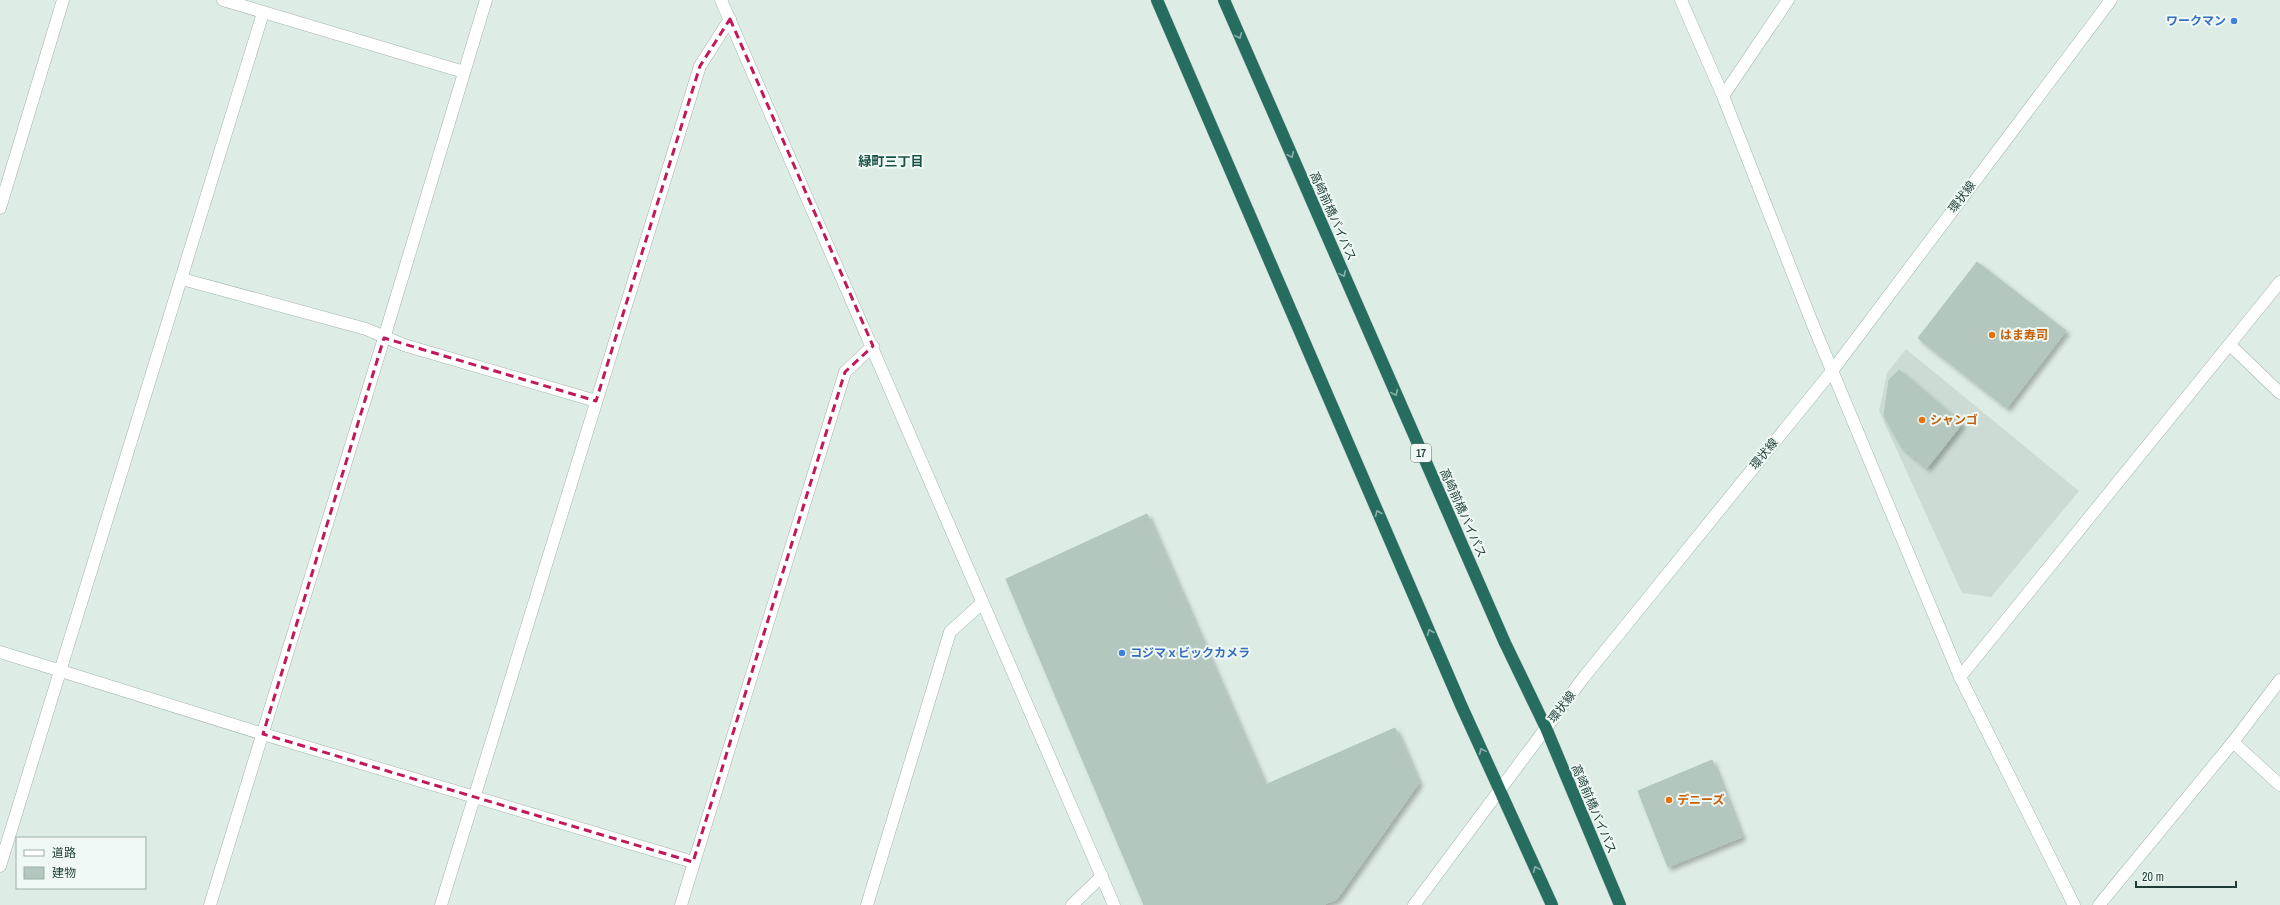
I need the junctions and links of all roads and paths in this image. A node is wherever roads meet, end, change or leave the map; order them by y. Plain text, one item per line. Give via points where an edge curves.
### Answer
1 (63, 0) edge
2 (224, 0) edge
3 (486, 0) edge
4 (721, 0) edge
5 (1157, 0) edge
6 (1224, 0) edge
7 (1681, 0) edge
8 (1788, 0) edge
9 (2111, 0) edge
10 (263, 13) junction
11 (730, 20) junction
12 (464, 72) junction
13 (1723, 96) junction
14 (0, 208) edge
15 (182, 278) junction
16 (2280, 282) edge
17 (384, 338) junction
18 (2230, 345) junction
19 (873, 346) junction
20 (1832, 371) junction
21 (2280, 393) edge
22 (596, 401) junction
23 (982, 603) junction
24 (0, 652) edge
25 (60, 671) junction
26 (1960, 677) junction
27 (2280, 680) edge
28 (1546, 728) junction
29 (263, 734) junction
30 (2233, 742) junction
31 (2280, 785) edge
32 (1499, 791) junction
33 (474, 797) junction
34 (694, 862) junction
35 (0, 866) edge
36 (1102, 876) junction
37 (210, 905) edge
38 (441, 905) edge
39 (681, 905) edge
40 (867, 905) edge
41 (1072, 905) edge
42 (1114, 905) edge
43 (1414, 905) edge
44 (1552, 905) edge
45 (1620, 905) edge
46 (2074, 905) edge
47 (2099, 905) edge

1 - 14 street
2 - 10 street
3 - 12 street
4 - 11 street
32 -> 5 highway
6 -> 28 highway, 高崎前橋バイパス / 17 via 1505,644
7 - 13 street
8 - 13 street
9 - 20 street, 環状線
10 - 12 street
10 - 15 street
11 - 19 street
11 - 22 street via 700,66
12 - 17 street
13 - 20 street
15 - 17 street via 366,328
15 - 25 street
16 - 18 street
17 - 22 street
17 - 29 street
18 - 21 street
18 - 26 street
19 - 23 street
19 - 34 street via 845,372
20 - 26 street
20 - 28 street, 環状線 via 1584,677
22 - 33 street
23 - 36 street
23 - 40 street via 950,632
24 - 25 street
25 - 29 street
25 - 35 street
26 - 46 street
27 - 30 street
28 - 32 street, 環状線
28 - 45 highway, 高崎前橋バイパス / 17
29 - 33 street
29 - 37 street
30 - 31 street
30 - 47 street
32 - 43 street, 環状線
44 -> 32 highway
33 - 34 street
33 - 38 street
34 - 39 street
36 - 41 street
36 - 42 street

